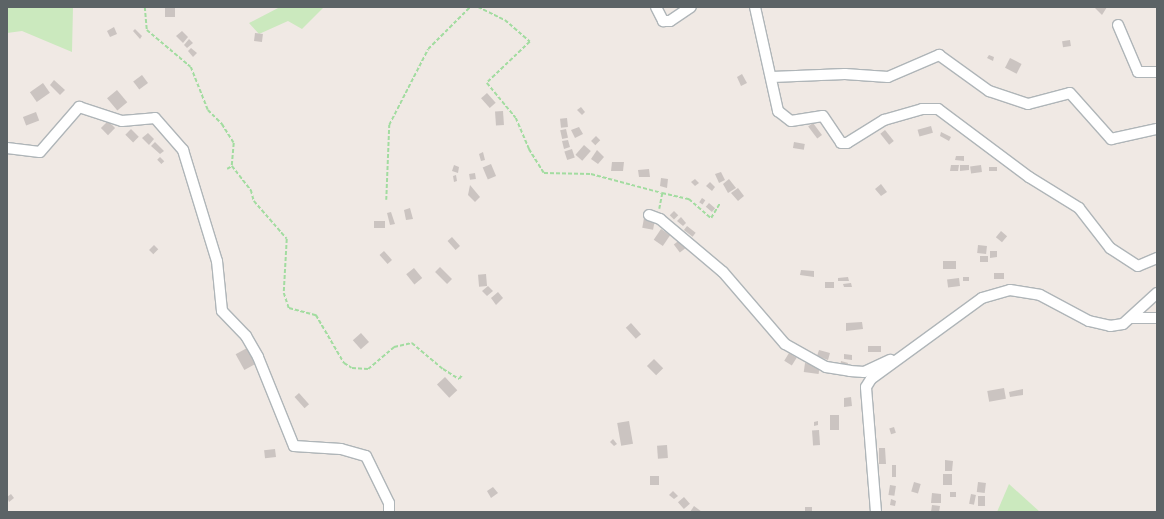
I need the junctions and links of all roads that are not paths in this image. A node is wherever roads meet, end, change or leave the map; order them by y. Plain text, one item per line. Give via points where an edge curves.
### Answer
1 (656, 7) edge
2 (691, 7) edge
3 (756, 7) edge
4 (1118, 25) dead end
5 (1157, 72) edge
6 (772, 77) junction
7 (1157, 129) edge
8 (7, 148) edge
9 (653, 216) road end
10 (1157, 258) edge
11 (1157, 293) edge
12 (1131, 318) junction
13 (1157, 318) edge
14 (906, 352) junction
15 (389, 512) edge
16 (876, 512) edge

1 - 2 street via 663,21 670,21
3 - 6 street
4 - 5 street via 1138,72
6 - 7 street via 845,74 888,77 939,55 989,91 1028,104 1070,93 1111,139
6 - 10 street via 778,110 791,121 823,116 841,143 901,114 938,109 1029,177 1079,208 1110,248 1132,263 1138,266
8 - 15 street via 40,152 79,107 122,120 155,118 183,150 216,261 222,311 246,336 258,357 294,446 341,449 366,456 390,503
9 - 14 street via 743,292 785,344 826,367 864,372
11 - 12 street
12 - 13 street
12 - 14 street via 1123,324 1110,326 1089,321 1040,295 1010,290 968,305
14 - 16 street via 871,379 866,387

